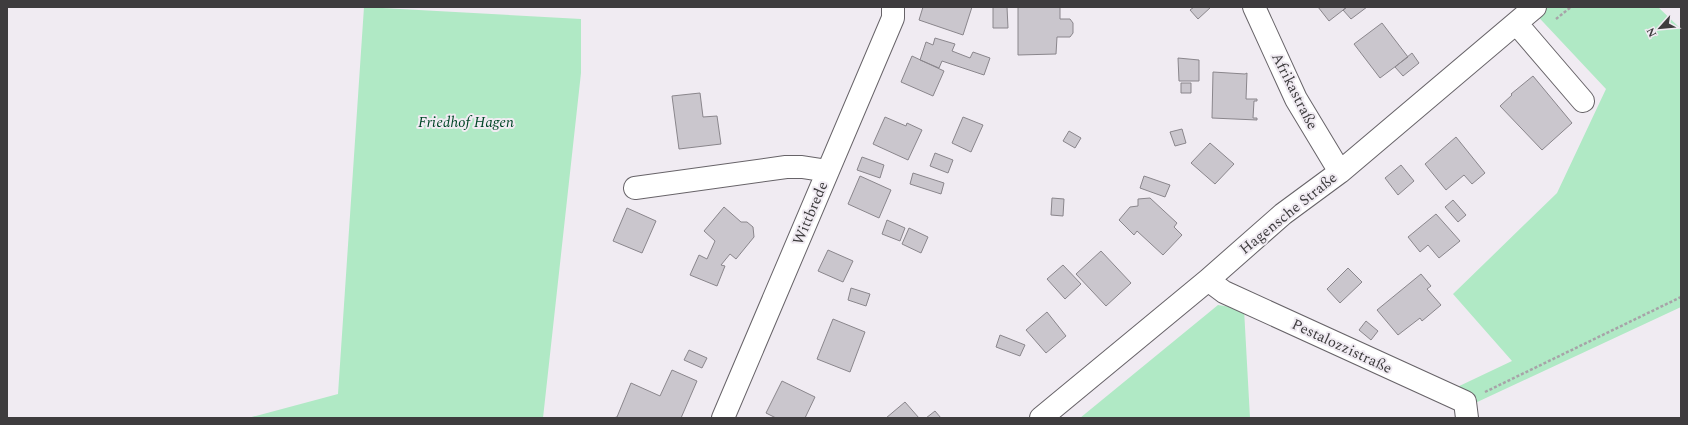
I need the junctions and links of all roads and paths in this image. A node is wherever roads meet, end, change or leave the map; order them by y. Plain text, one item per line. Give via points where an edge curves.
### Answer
1 (893, 7) edge
2 (1254, 7) edge
3 (1535, 7) edge
4 (1516, 23) junction
5 (1583, 101) dead end
6 (828, 171) junction
7 (1340, 172) junction
8 (635, 188) dead end
9 (1208, 280) junction
10 (1681, 297) edge
11 (1466, 410) edge
12 (723, 418) edge
13 (1041, 418) edge

1 - 6 street, Wittbrede via 893,18
2 - 7 street, Afrikastraße via 1296,99
3 - 4 street, Hagensche Straße
4 - 5 street
4 - 7 street, Hagensche Straße
6 - 8 street via 786,167
6 - 12 street, Wittbrede
7 - 9 street, Hagensche Straße via 1283,214
9 - 11 street, Pestalozzistraße via 1224,292
9 - 13 street, Hagensche Straße
10 - 11 path

